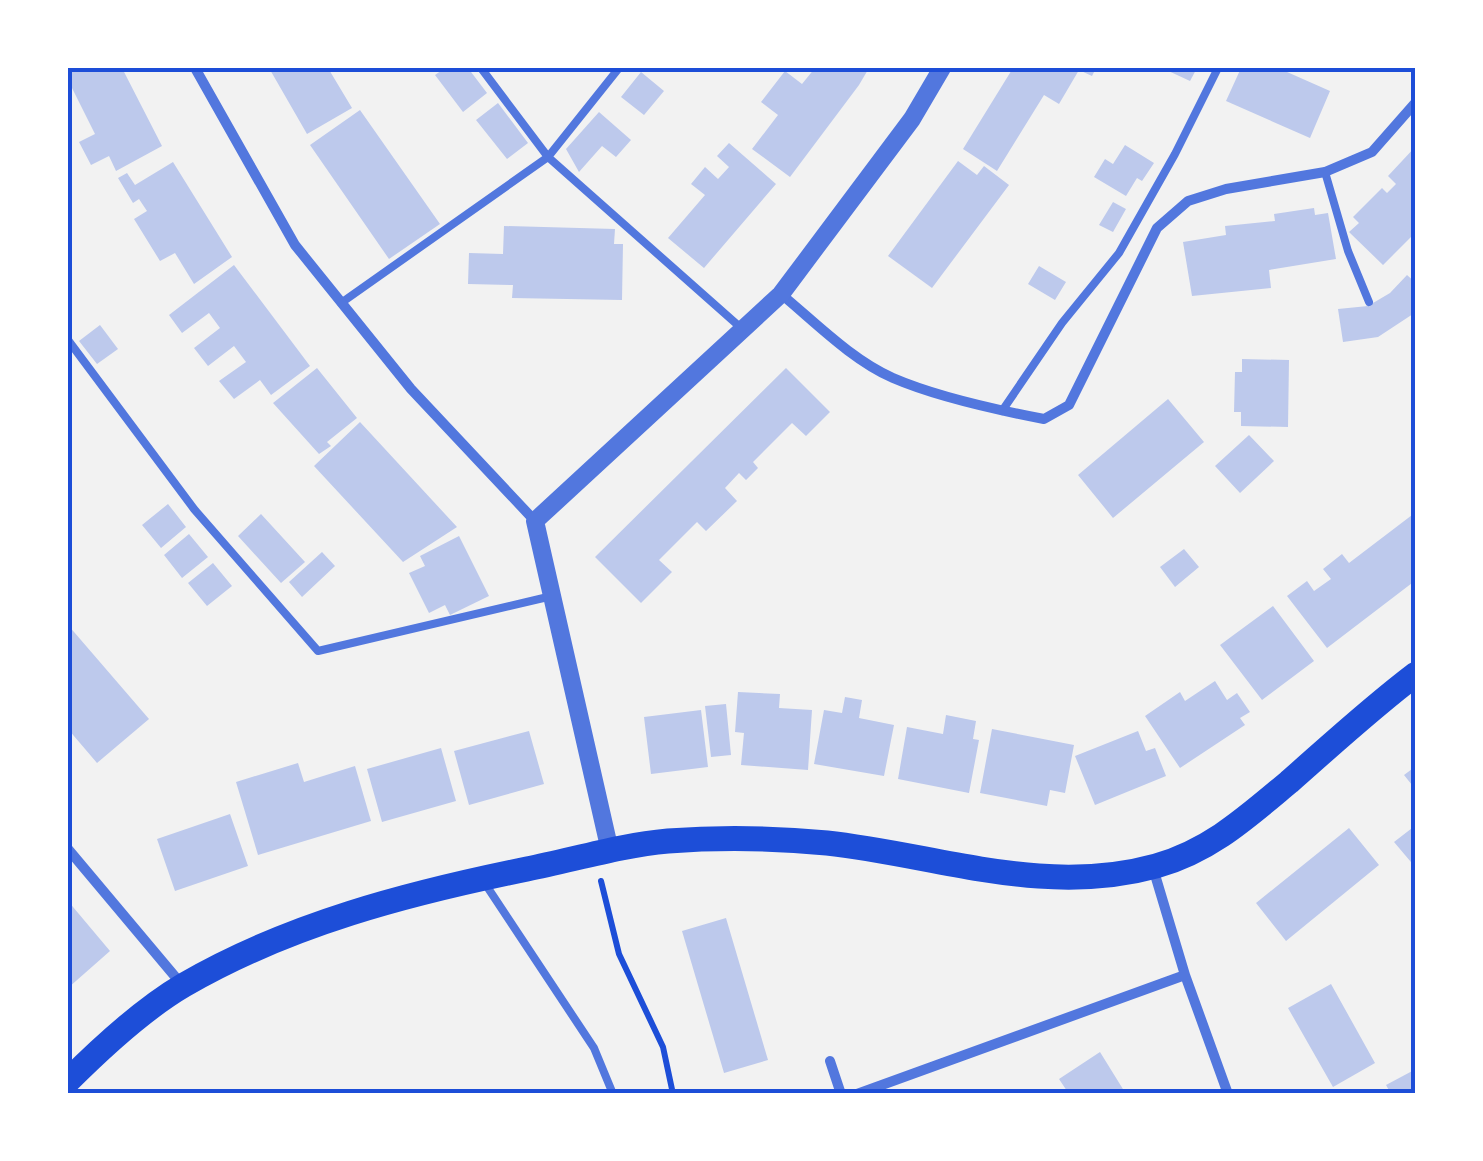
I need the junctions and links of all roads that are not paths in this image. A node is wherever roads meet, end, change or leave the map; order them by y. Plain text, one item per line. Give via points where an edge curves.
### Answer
1 (195, 68) edge
2 (481, 68) edge
3 (618, 68) edge
4 (942, 68) edge
5 (1218, 68) edge
6 (1416, 102) edge
7 (548, 158) junction
8 (1325, 172) junction
9 (781, 294) junction
10 (342, 302) junction
11 (1369, 302) dead end
12 (743, 330) junction
13 (68, 340) edge
14 (1002, 411) junction
15 (535, 521) junction
16 (552, 596) junction
17 (1416, 674) edge
18 (68, 849) edge
19 (603, 853) junction
20 (1152, 867) junction
21 (481, 878) junction
22 (1185, 975) junction
23 (183, 986) junction
24 (830, 1061) dead end
25 (68, 1081) edge
26 (613, 1094) edge
27 (841, 1094) edge
28 (857, 1094) edge
29 (1228, 1094) edge

1 - 10 street via 295,245
2 - 7 lane
3 - 7 lane
4 - 9 street
5 - 14 lane via 1119,253
6 - 8 street via 1372,152
7 - 10 lane
7 - 12 lane
8 - 11 lane
8 - 14 street via 1188,201 1156,228 1069,405 1044,419
9 - 12 street
9 - 14 street via 892,378
10 - 15 street via 411,389
12 - 15 street
13 - 16 lane via 194,510 318,651
15 - 16 street
16 - 19 street
17 - 20 main road via 1243,822
18 - 23 street
19 - 20 main road via 667,841 761,839 828,843 1023,876
19 - 21 main road
20 - 22 street
21 - 23 main road via 302,931
21 - 26 lane via 594,1048
22 - 28 street
22 - 29 street
23 - 25 main road
24 - 27 street

